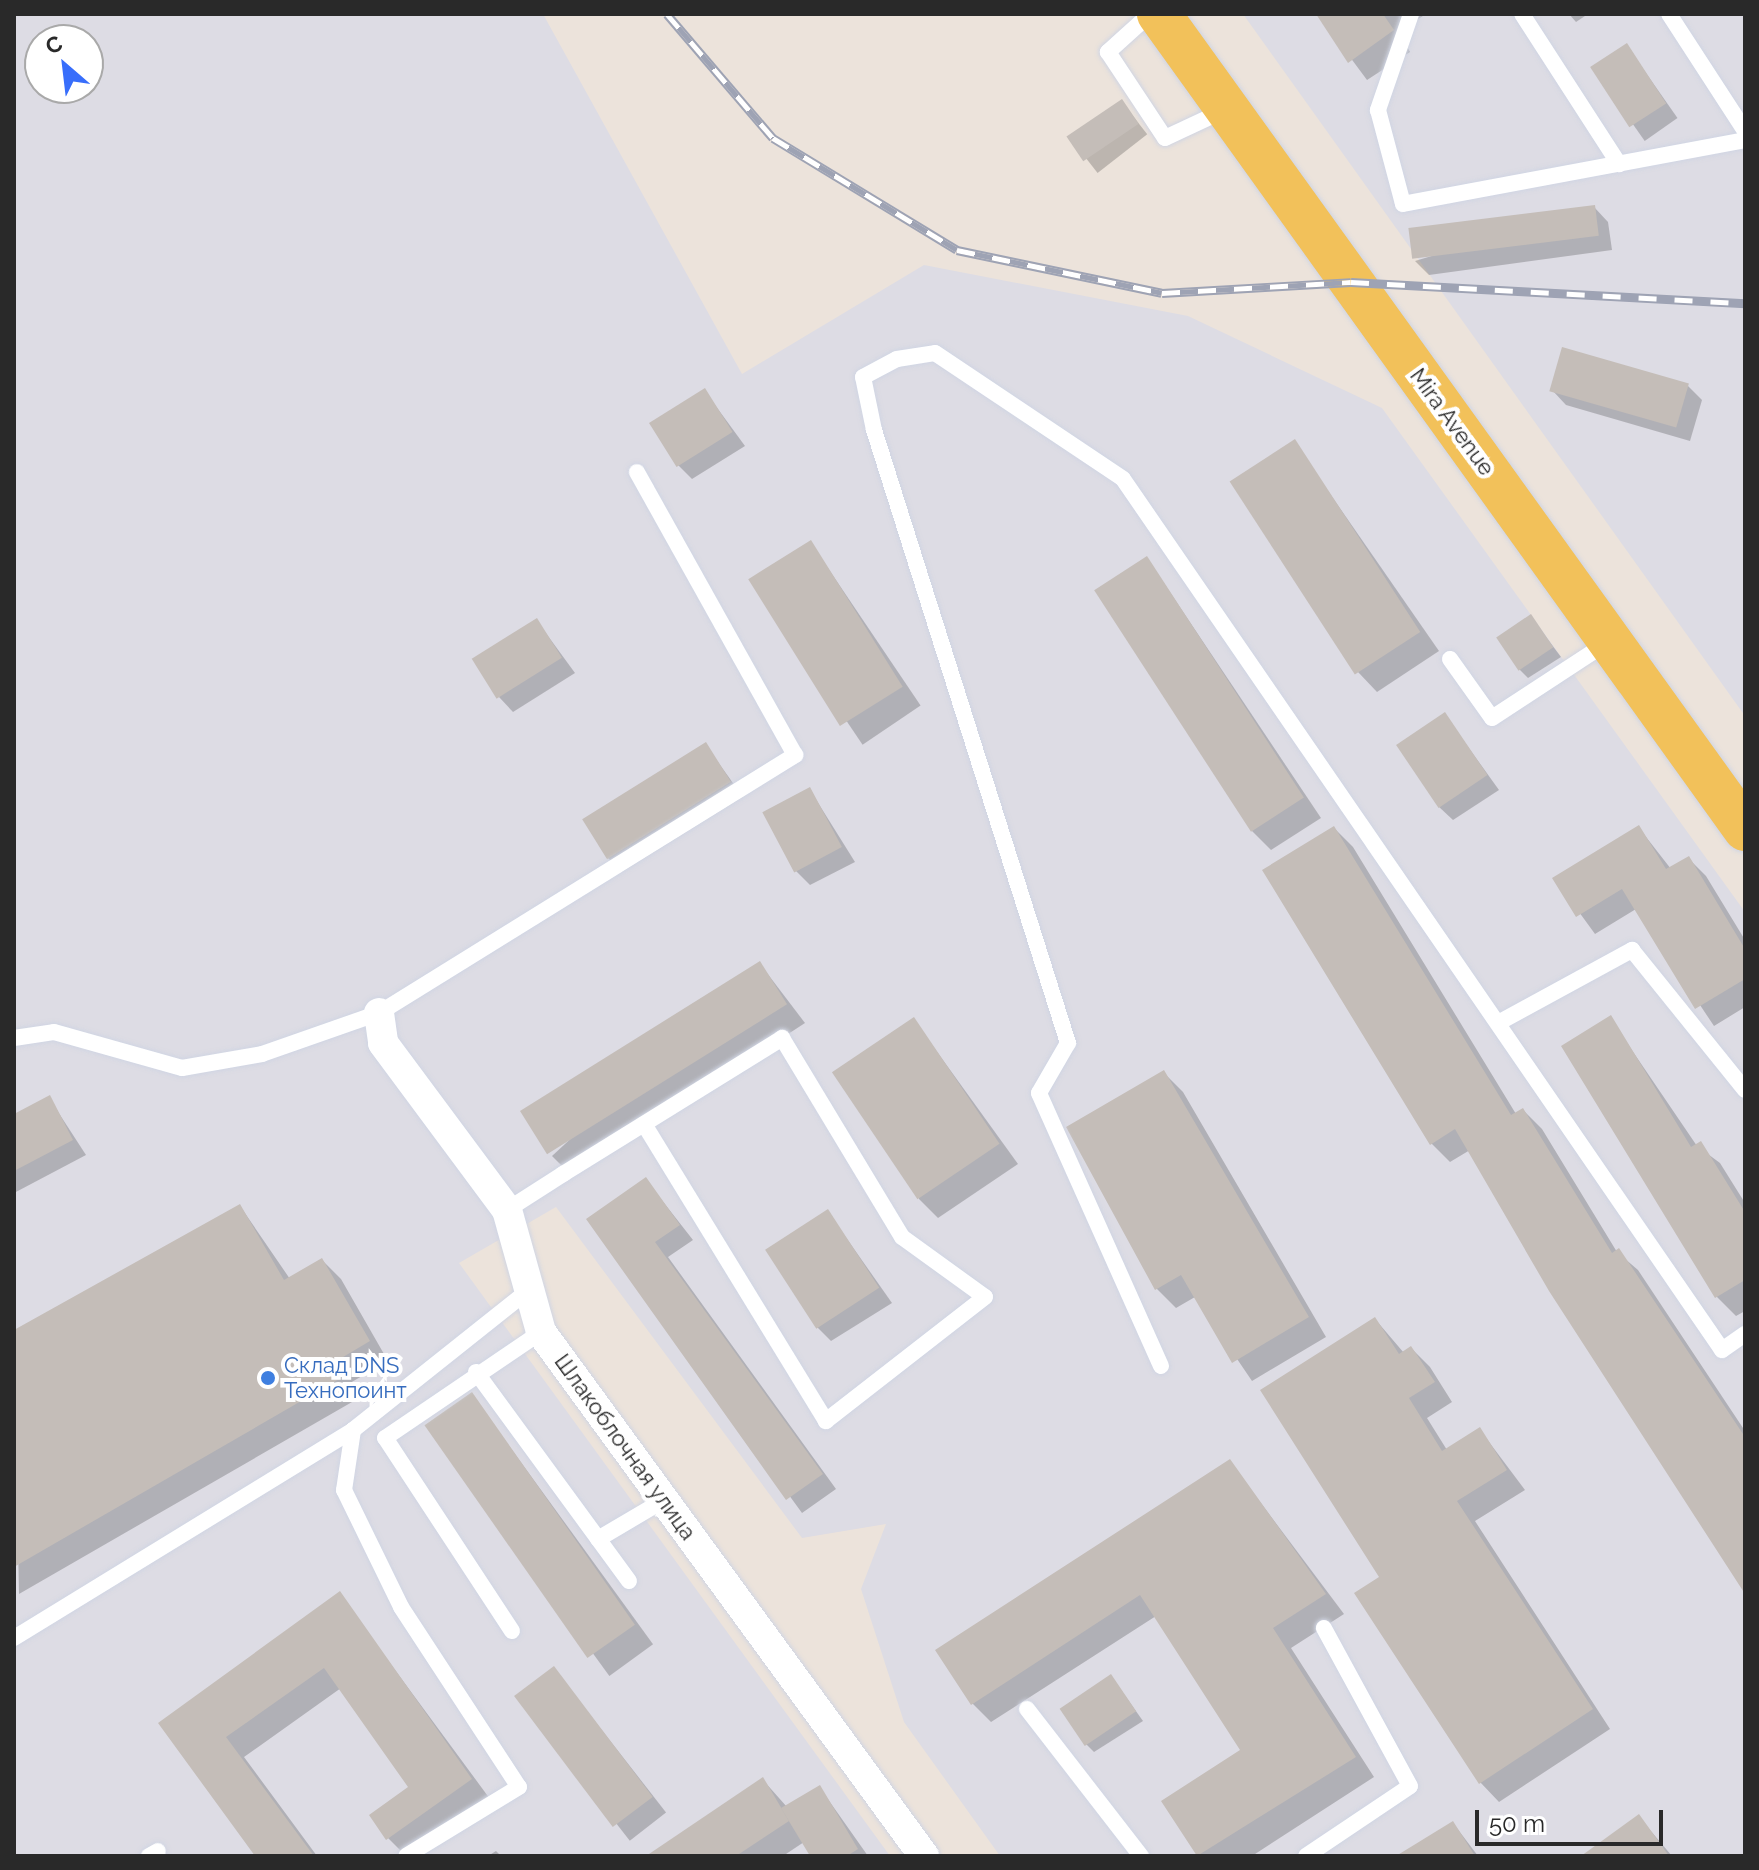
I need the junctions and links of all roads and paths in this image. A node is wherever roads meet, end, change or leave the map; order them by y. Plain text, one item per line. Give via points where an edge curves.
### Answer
1 (1150, 14) edge
2 (1159, 14) edge
3 (1411, 14) edge
4 (1522, 14) edge
5 (1669, 14) edge
6 (1227, 109) junction
7 (1745, 131) edge
8 (1745, 140) edge
9 (1619, 164) junction
10 (637, 472) dead end
11 (1610, 642) junction
12 (1450, 659) dead end
13 (1745, 829) edge
14 (379, 1013) junction
15 (1498, 1023) junction
16 (14, 1038) edge
17 (1745, 1090) edge
18 (644, 1124) junction
19 (507, 1210) junction
20 (525, 1293) junction
21 (541, 1332) junction
22 (1745, 1334) edge
23 (1161, 1366) dead end
24 (476, 1372) junction
25 (353, 1430) junction
26 (664, 1500) junction
27 (598, 1539) junction
28 (629, 1581) dead end
29 (1324, 1628) dead end
30 (512, 1631) dead end
31 (14, 1638) edge
32 (1027, 1709) dead end
33 (406, 1856) edge
34 (924, 1856) edge
35 (1141, 1856) edge
36 (1306, 1856) edge

1 - 6 lane via 1108,52 1165,138
2 - 6 main road, Mira Avenue
3 - 9 lane via 1378,110 1403,204
4 - 9 lane
5 - 7 lane
6 - 11 main road, Mira Avenue
8 - 9 lane
10 - 14 lane via 795,755
11 - 12 lane via 1492,718
11 - 13 main road, Mira Avenue
14 - 16 lane via 262,1054 182,1068 54,1032
14 - 19 street, Шлакоблочная улица via 383,1043
15 - 17 lane via 1632,950
15 - 22 lane via 1722,1350
15 - 23 lane via 1123,479 935,353 897,359 863,377 1068,1043 1039,1093
18 - 18 lane via 782,1038 902,1237 985,1297 826,1421
18 - 19 lane
19 - 20 street, Шлакоблочная улица
20 - 21 street, Шлакоблочная улица
20 - 25 lane
21 - 24 lane
21 - 26 street, Шлакоблочная улица
24 - 27 lane
24 - 30 lane via 385,1438
25 - 31 lane
25 - 33 lane via 344,1490 401,1607 519,1787
26 - 27 lane
26 - 34 street, Шлакоблочная улица
27 - 28 lane
29 - 36 lane via 1410,1786
32 - 35 lane

